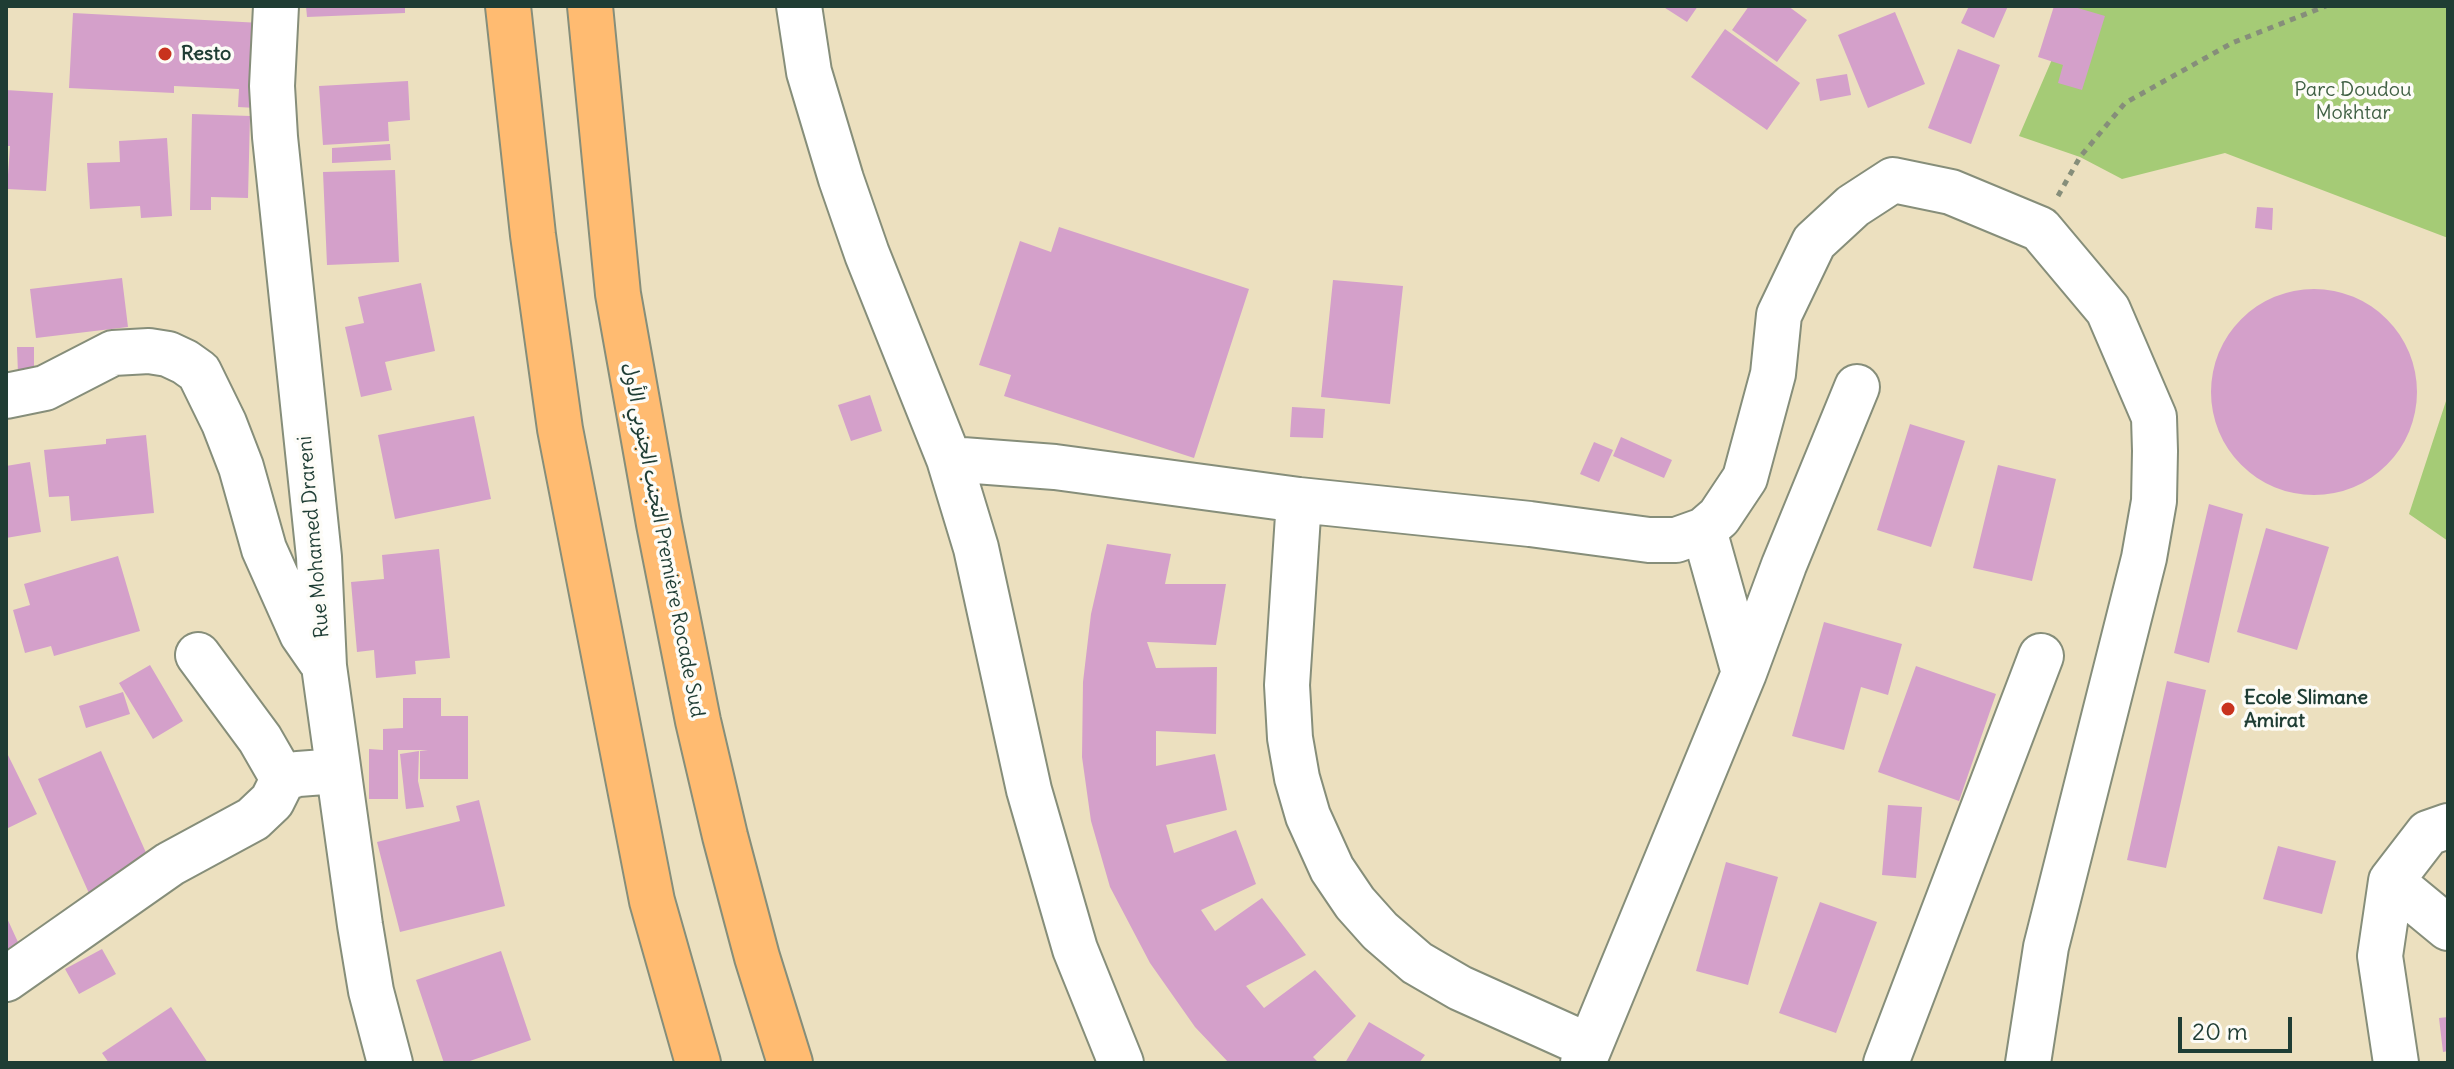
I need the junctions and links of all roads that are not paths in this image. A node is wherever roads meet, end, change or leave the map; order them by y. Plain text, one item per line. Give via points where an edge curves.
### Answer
1 (276, 6) edge
2 (508, 6) edge
3 (590, 6) edge
4 (799, 6) edge
5 (1857, 387) dead end
6 (6, 396) edge
7 (949, 459) junction
8 (1299, 500) junction
9 (1704, 530) junction
10 (198, 655) dead end
11 (2041, 656) dead end
12 (324, 666) junction
13 (1744, 673) junction
14 (337, 771) junction
15 (283, 779) junction
16 (2448, 826) edge
17 (2391, 881) junction
18 (2448, 928) edge
19 (6, 979) edge
20 (1586, 1054) edge
21 (390, 1063) edge
22 (698, 1063) edge
23 (790, 1063) edge
24 (1121, 1063) edge
25 (1886, 1063) edge
26 (2028, 1063) edge
27 (2396, 1063) edge

1 - 12 street, Rue Mohamed Drareni via 275,137 319,557
2 - 22 highway via 560,429 652,901
3 - 23 highway, التجنب الجنوبي الأول Première Rocade Sud via 618,294 659,524 725,836
4 - 7 street via 809,72 841,179
5 - 13 street
6 - 12 street via 45,388 113,353 168,354 199,372 241,467 264,549 302,634
7 - 8 street via 1055,467
7 - 24 street via 976,548 1029,790 1075,949
8 - 9 street via 1649,540 1676,540
8 - 20 street via 1287,685 1290,738 1308,816 1332,869 1380,931 1417,963
9 - 13 street
9 - 26 street via 1745,478 1773,374 1779,315 1814,242 1853,206 1893,180 1951,192 2040,229 2108,310 2154,417 2154,501 2046,947
10 - 15 street
11 - 25 street
12 - 14 street, Rue Mohamed Drareni
13 - 20 street
14 - 15 street
14 - 21 street, Rue Mohamed Drareni via 371,991
15 - 19 street via 272,801 253,819 170,864
16 - 17 street via 2428,833
17 - 18 street
17 - 27 street via 2380,956

